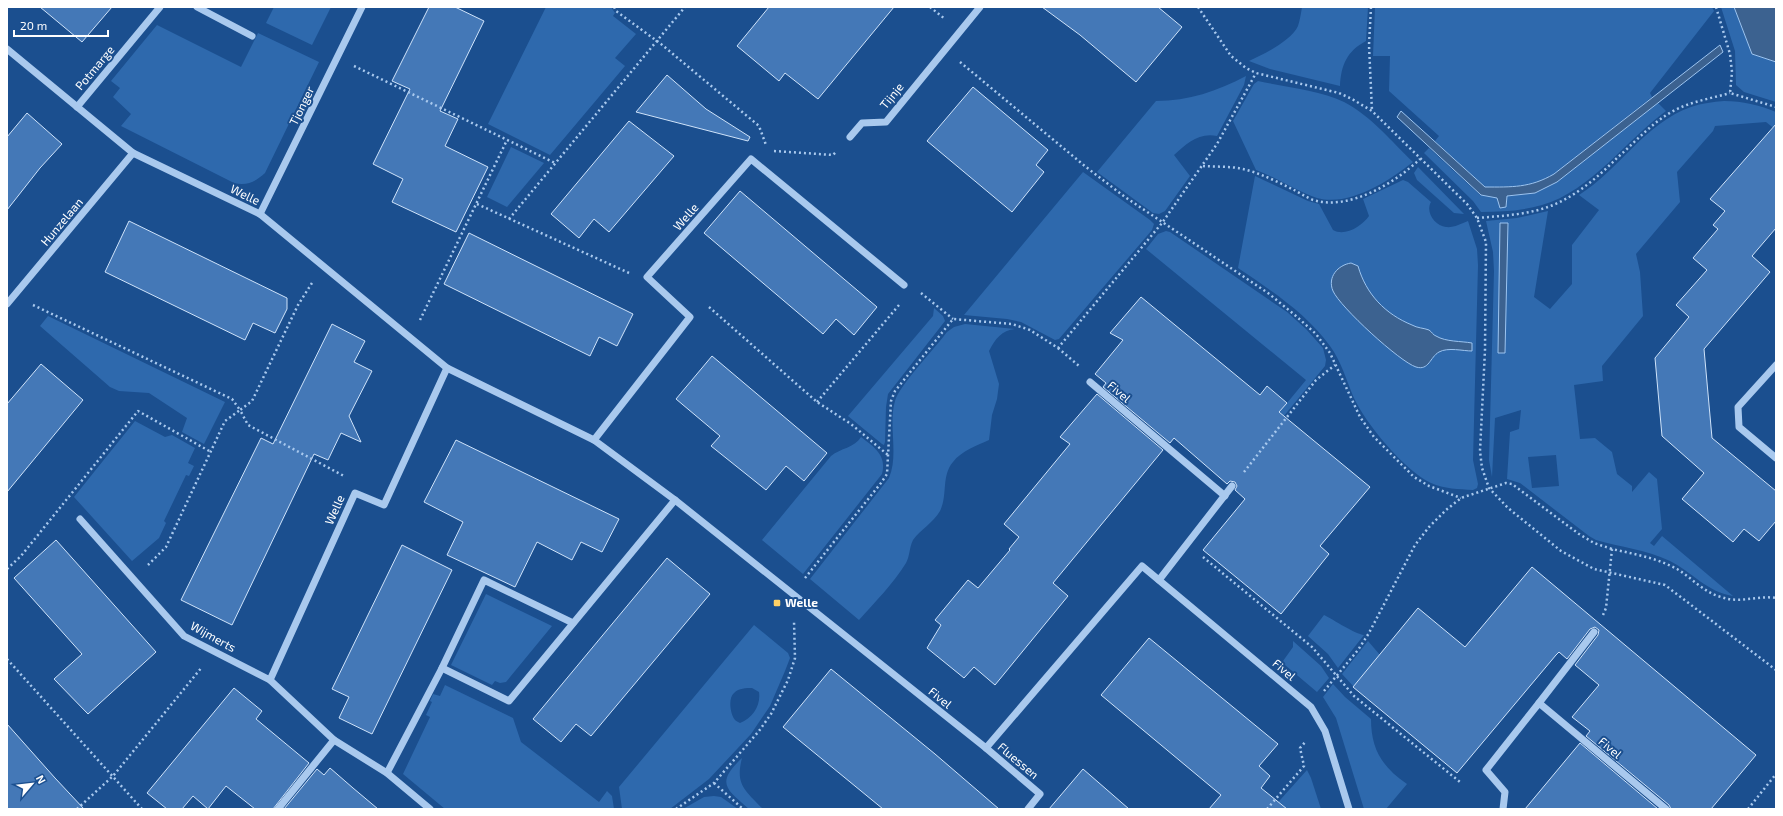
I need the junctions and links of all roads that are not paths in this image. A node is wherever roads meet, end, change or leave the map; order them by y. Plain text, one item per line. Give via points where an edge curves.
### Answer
1 (160, 7) edge
2 (197, 7) edge
3 (362, 7) edge
4 (980, 7) edge
5 (252, 36) dead end
6 (7, 49) edge
7 (77, 107) junction
8 (850, 137) road end
9 (133, 153) junction
10 (260, 214) junction
11 (904, 285) road end
12 (7, 304) edge
13 (1776, 365) edge
14 (447, 368) junction
15 (1090, 382) road end
16 (594, 440) junction
17 (1776, 458) edge
18 (1232, 486) road end
19 (1225, 496) junction
20 (675, 500) junction
21 (80, 519) dead end
22 (1159, 580) junction
23 (573, 623) junction
24 (1594, 632) road end
25 (442, 668) junction
26 (270, 680) junction
27 (1539, 703) junction
28 (334, 740) junction
29 (986, 748) junction
30 (387, 773) junction
31 (278, 809) edge
32 (430, 809) edge
33 (1028, 809) edge
34 (1349, 809) edge
35 (1503, 809) edge
36 (1666, 809) edge

1 - 7 street, Potmarge
2 - 5 street
3 - 10 street, Tjonger
4 - 8 street, Tijnje via 886,122 862,123
6 - 7 street, Potmarge
7 - 9 street, Potmarge
9 - 10 street, Welle
9 - 12 street, Hunzelaan
10 - 14 street, Welle
11 - 16 street, Welle via 751,159 647,277 690,317
13 - 17 street via 1738,407 1739,427
14 - 16 street, Welle
14 - 26 street, Welle via 384,505 355,493
15 - 19 street, Fivel
16 - 20 street, Welle
18 - 19 street
19 - 22 street
20 - 23 street
20 - 29 street, Fivel
21 - 26 street, Wijmerts via 184,636
22 - 29 street, Fivel via 1142,566
22 - 34 street, Fivel via 1311,707 1325,731
23 - 25 street via 509,701
23 - 25 street via 484,580
24 - 27 street
25 - 30 street
26 - 28 street, Wijmerts
27 - 35 street via 1486,770 1505,792
27 - 36 street, Fivel
28 - 30 street, Wijmerts
28 - 31 street
29 - 33 street, Fluessen via 1040,794
30 - 32 street, Wijmerts

